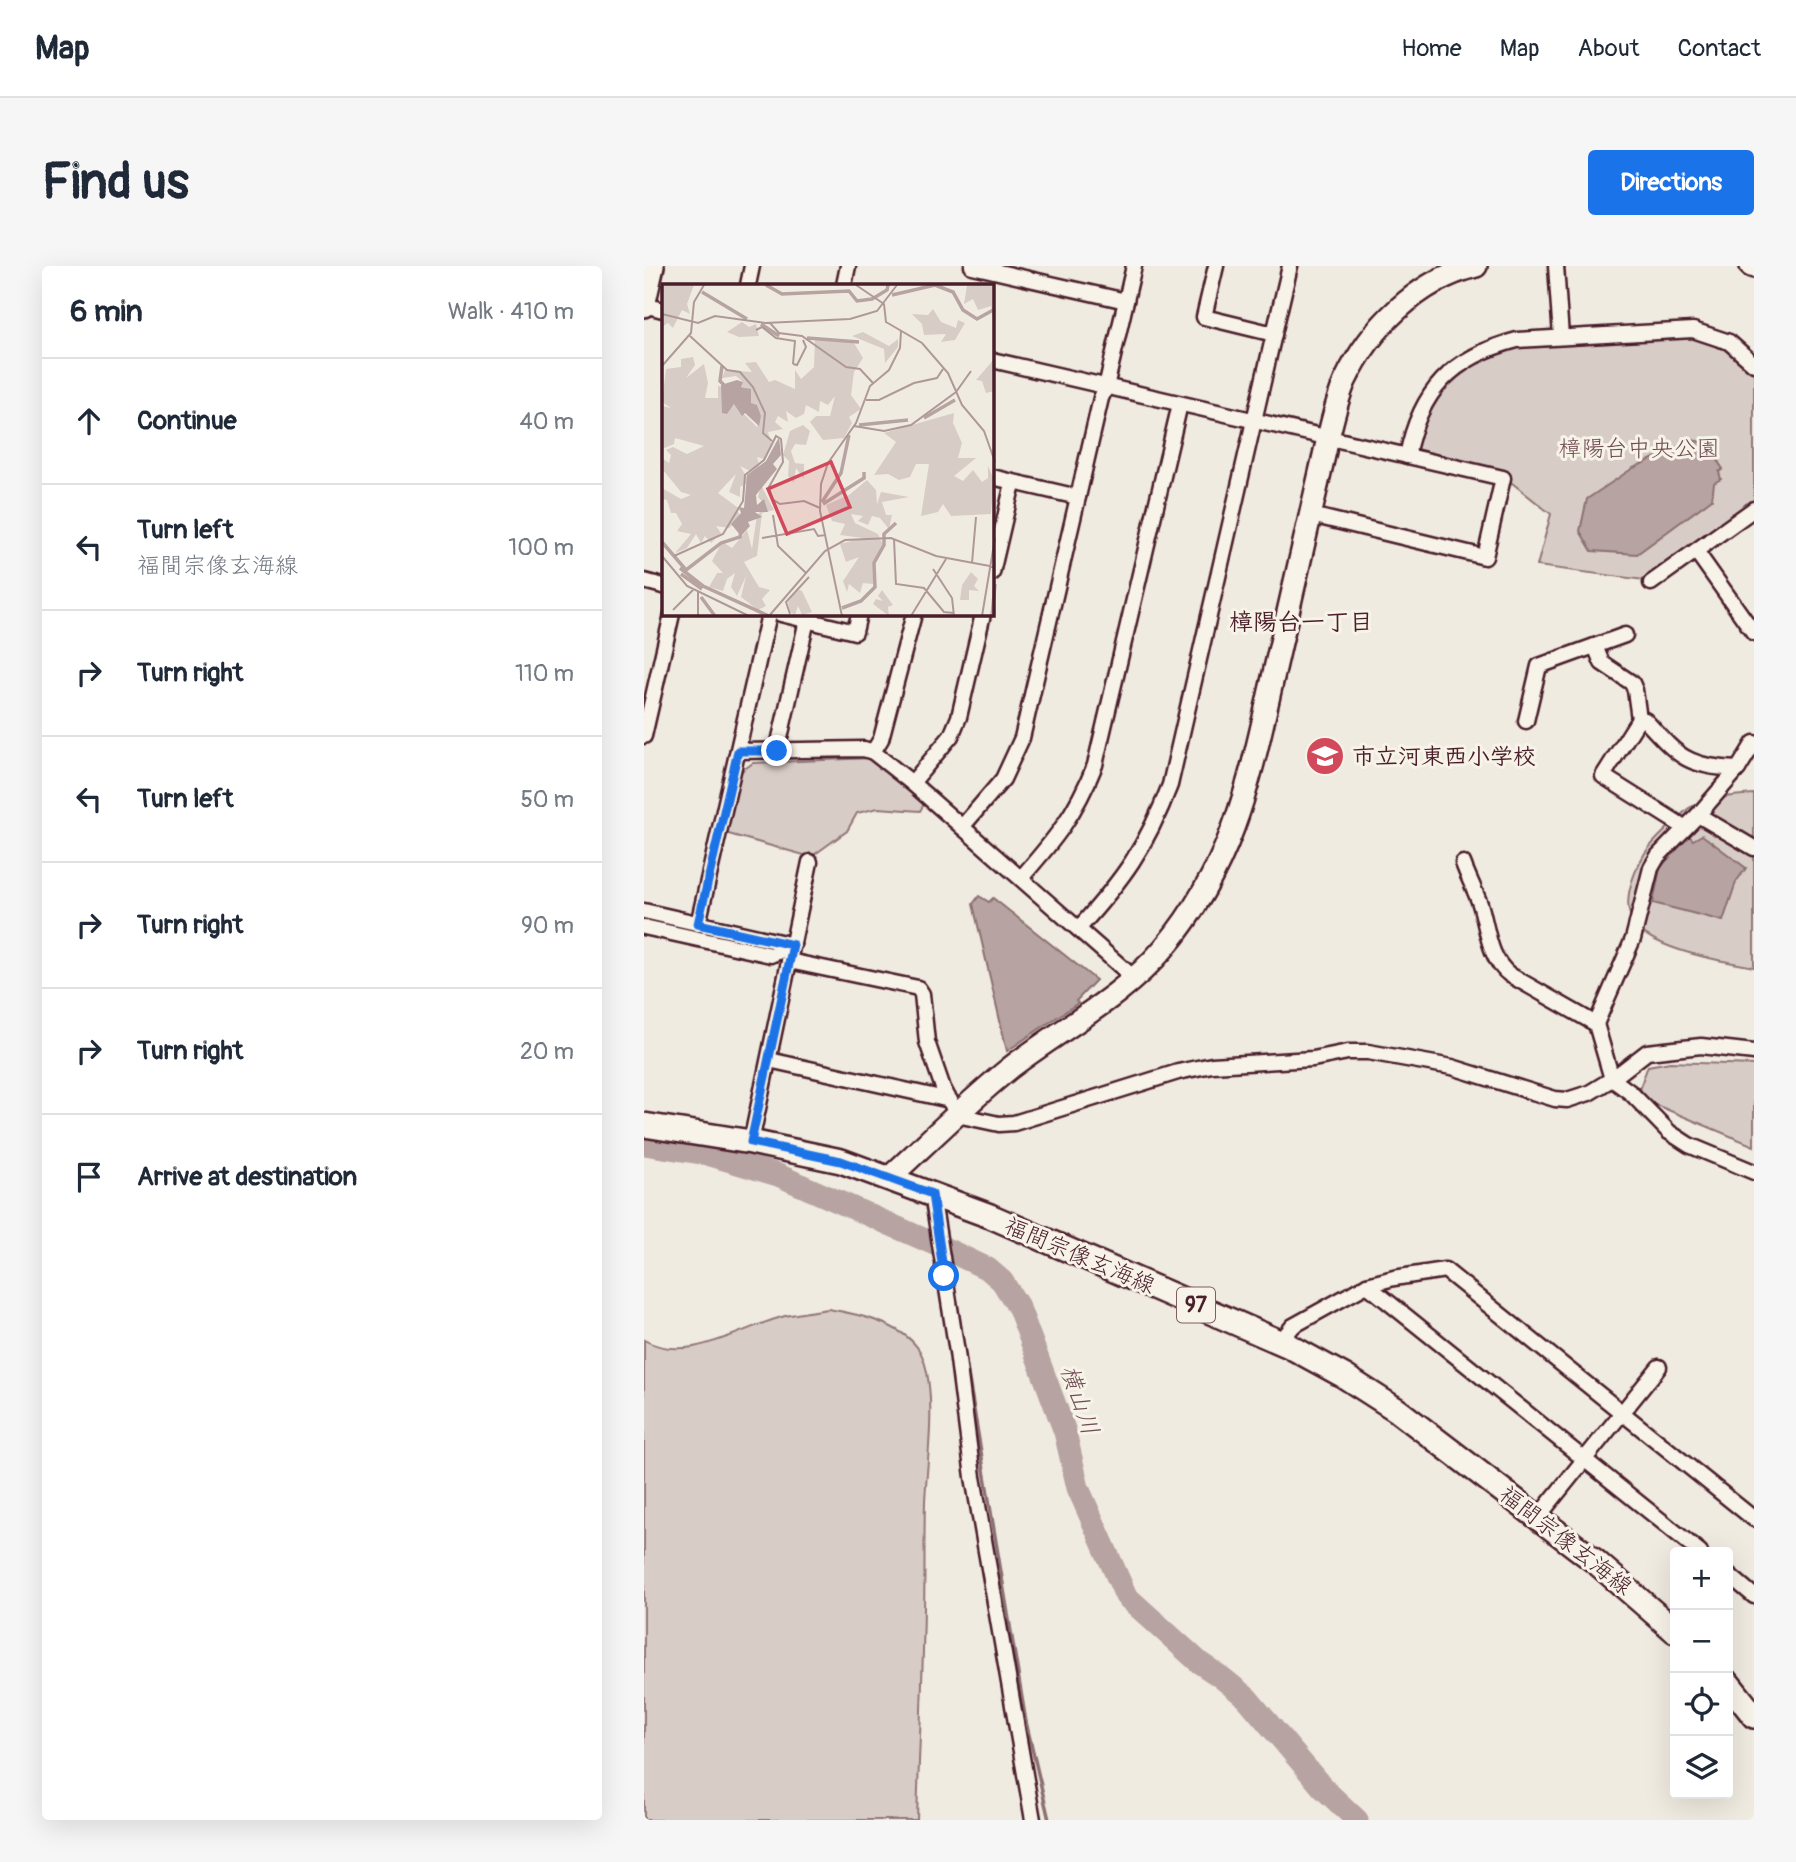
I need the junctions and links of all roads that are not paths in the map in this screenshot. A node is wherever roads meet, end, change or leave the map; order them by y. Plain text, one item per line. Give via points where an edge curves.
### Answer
1 (653, 266) edge
2 (752, 266) edge
3 (848, 266) edge
4 (972, 266) edge
5 (1041, 266) edge
6 (1135, 266) edge
7 (1216, 266) edge
8 (1290, 266) edge
9 (1476, 266) edge
10 (1556, 266) edge
11 (1038, 282) junction
12 (748, 284) edge
13 (844, 284) edge
14 (1126, 301) junction
15 (644, 306) edge
16 (662, 310) edge
17 (1274, 334) junction
18 (1561, 337) junction
19 (994, 360) edge
20 (1754, 364) edge
21 (1106, 387) junction
22 (1180, 404) junction
23 (1255, 421) junction
24 (1328, 438) junction
25 (1407, 456) junction
26 (994, 478) edge
27 (1013, 483) junction
28 (1078, 496) junction
29 (1754, 509) edge
30 (1311, 515) junction
31 (1696, 551) junction
32 (994, 564) edge
33 (644, 581) edge
34 (1651, 583) dead end
35 (662, 586) edge
36 (672, 616) edge
37 (769, 616) edge
38 (790, 616) edge
39 (859, 616) edge
40 (913, 616) edge
41 (983, 616) edge
42 (807, 620) junction
43 (1754, 633) edge
44 (1625, 635) dead end
45 (1595, 646) junction
46 (1639, 719) junction
47 (1526, 721) dead end
48 (644, 736) edge
49 (1754, 743) edge
50 (738, 751) junction
51 (777, 751) junction
52 (873, 752) junction
53 (1738, 769) junction
54 (912, 783) junction
55 (1698, 815) junction
56 (962, 827) junction
57 (1684, 827) junction
58 (1754, 849) edge
59 (810, 862) dead end
60 (1463, 863) dead end
61 (1021, 878) junction
62 (644, 911) edge
63 (698, 924) junction
64 (644, 928) edge
65 (1079, 928) junction
66 (793, 945) junction
67 (789, 961) junction
68 (1134, 978) junction
69 (1597, 1024) junction
70 (1754, 1052) edge
71 (769, 1060) junction
72 (1612, 1079) junction
73 (954, 1107) junction
74 (644, 1125) edge
75 (751, 1142) junction
76 (1754, 1172) edge
77 (889, 1178) junction
78 (932, 1194) junction
79 (1367, 1285) junction
80 (1280, 1342) junction
81 (1660, 1367) dead end
82 (1623, 1413) junction
83 (1585, 1460) junction
84 (1538, 1517) junction
85 (1754, 1519) edge
86 (1694, 1547) edge
87 (1733, 1578) edge
88 (1754, 1595) edge
89 (1670, 1627) edge
90 (1733, 1689) edge
91 (1754, 1716) edge
92 (1033, 1820) edge

1 - 15 street
2 - 12 street
3 - 13 street
4 - 11 street
5 - 11 street
6 - 14 street
7 - 17 street via 1204,317
8 - 17 street
9 - 24 street via 1416,294 1390,316 1344,383
10 - 18 street
11 - 14 street
14 - 21 street
15 - 16 street
17 - 23 street
18 - 20 street via 1693,330 1729,342
18 - 25 street via 1517,340 1466,359 1423,406
19 - 21 street
21 - 22 street
21 - 28 street
22 - 23 street
22 - 61 street via 1095,765 1074,812
23 - 24 street
23 - 65 street via 1170,785 1135,859
24 - 25 street
24 - 30 street
25 - 30 street via 1503,478 1485,557
26 - 27 street
27 - 28 street
27 - 32 street
28 - 56 street via 1022,738 1003,779
29 - 31 street
30 - 68 street via 1248,785 1230,841 1186,920
31 - 34 street
31 - 43 street
33 - 35 street
36 - 48 street
37 - 50 street
38 - 42 street
39 - 42 street via 855,632
40 - 52 street via 881,739
41 - 54 street via 951,736
42 - 51 street
44 - 45 street
45 - 46 street via 1602,663 1632,683
45 - 47 street via 1539,666
46 - 53 street via 1686,760
46 - 57 street via 1603,776
49 - 53 street
50 - 51 street
50 - 63 street
51 - 52 street
52 - 54 street
53 - 55 street
54 - 56 street
55 - 57 street
55 - 58 street
56 - 61 street
57 - 69 street via 1651,868 1633,939
59 - 66 street
60 - 69 street via 1501,968
61 - 65 street
62 - 63 street
63 - 66 street
64 - 66 street via 771,955
65 - 68 street
66 - 67 street
67 - 71 street
67 - 73 street via 918,988 927,1041
68 - 73 street
69 - 72 street
70 - 72 street via 1701,1046 1647,1052
71 - 73 street
71 - 75 street
72 - 73 street via 1579,1098 1555,1098 1452,1067 1348,1052 1178,1072 1014,1123 999,1124
72 - 76 street via 1669,1132
73 - 77 street
74 - 75 main road, 福間宗像玄海線 / 97
75 - 77 main road, 福間宗像玄海線 / 97 via 841,1161
77 - 78 main road, 福間宗像玄海線 / 97
78 - 80 main road, 福間宗像玄海線 / 97
78 - 92 street via 973,1477
79 - 80 street via 1293,1326
79 - 82 street via 1445,1270
79 - 83 street
80 - 84 main road, 福間宗像玄海線 / 97 via 1397,1410
81 - 82 street
82 - 83 street
82 - 85 street
83 - 84 street
83 - 86 street
84 - 89 main road, 福間宗像玄海線 / 97
87 - 88 street
90 - 91 main road

